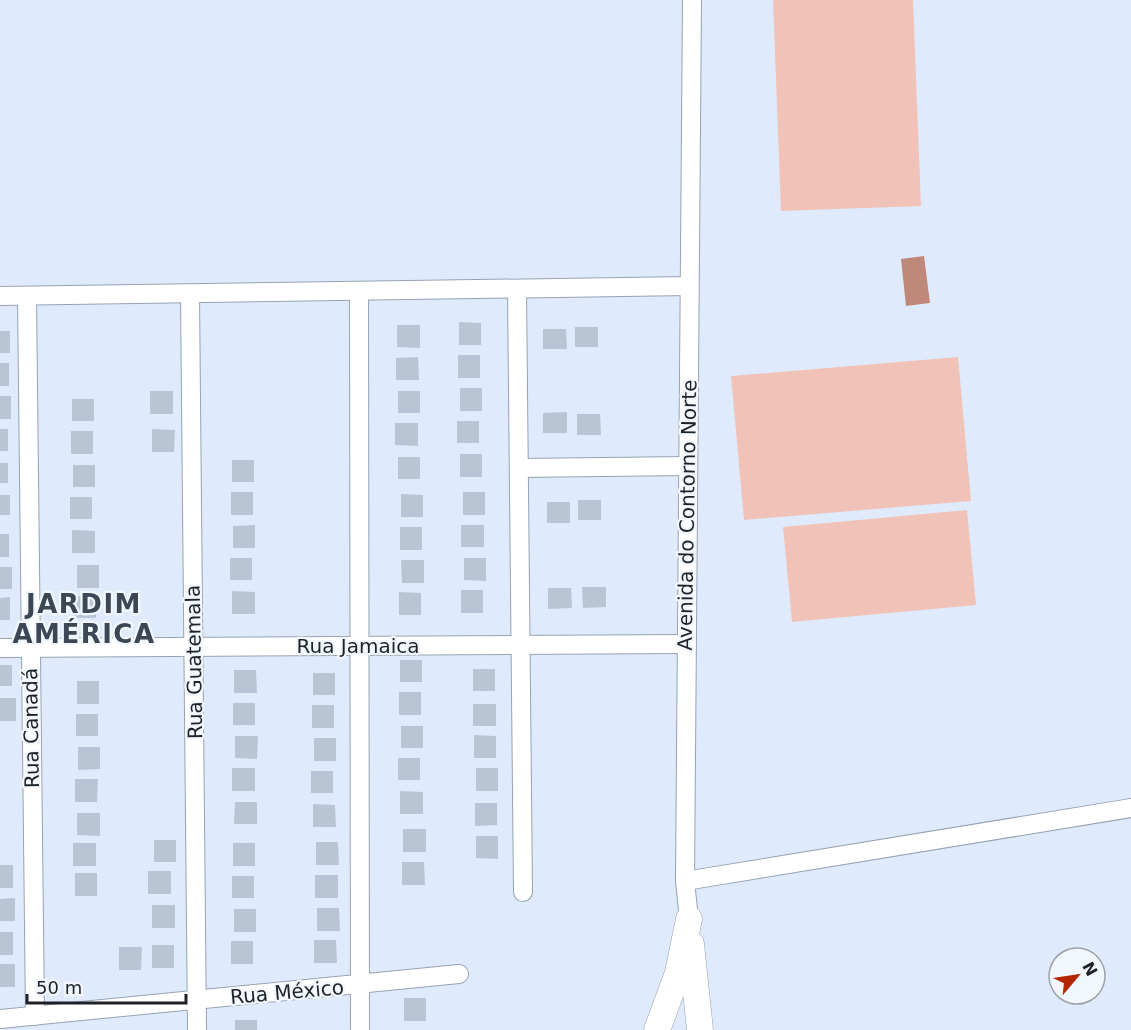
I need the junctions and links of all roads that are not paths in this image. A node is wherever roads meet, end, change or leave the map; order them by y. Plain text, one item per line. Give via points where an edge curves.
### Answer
1 (692, 0) edge
2 (689, 286) junction
3 (517, 289) junction
4 (359, 291) junction
5 (190, 294) junction
6 (0, 296) edge
7 (27, 296) junction
8 (688, 466) junction
9 (519, 468) junction
10 (686, 644) junction
11 (521, 645) junction
12 (194, 646) junction
13 (360, 646) junction
14 (30, 647) junction
15 (0, 648) edge
16 (1131, 808) edge
17 (685, 881) junction
18 (523, 892) dead end
19 (689, 919) junction
20 (459, 974) dead end
21 (360, 985) junction
22 (197, 1000) junction
23 (35, 1016) junction
24 (0, 1019) edge
25 (197, 1030) edge
26 (360, 1030) edge
27 (657, 1030) edge
28 (700, 1030) edge

1 - 2 street, Avenida do Contorno Norte
2 - 3 street
2 - 8 street, Avenida do Contorno Norte
3 - 4 street
3 - 9 street
4 - 5 street
4 - 13 street
5 - 7 street
5 - 12 street, Rua Guatemala
6 - 7 street
7 - 14 street, Rua Canadá
8 - 9 street
8 - 10 street, Avenida do Contorno Norte
9 - 11 street
10 - 11 street, Rua Jamaica
10 - 17 street, Avenida do Contorno Norte
11 - 13 street, Rua Jamaica
11 - 18 street
12 - 13 street, Rua Jamaica
12 - 14 street, Rua Jamaica
12 - 22 street, Rua Guatemala
13 - 21 street
14 - 15 street, Rua Jamaica
14 - 23 street, Rua Canadá
16 - 17 street
17 - 19 street, Avenida do Contorno Norte
19 - 27 street via 678,973
19 - 28 street, Avenida do Contorno Norte
20 - 21 street, Rua México
21 - 22 street, Rua México
21 - 26 street
22 - 23 street, Rua México
22 - 25 street, Rua Guatemala
23 - 24 street, Rua México

